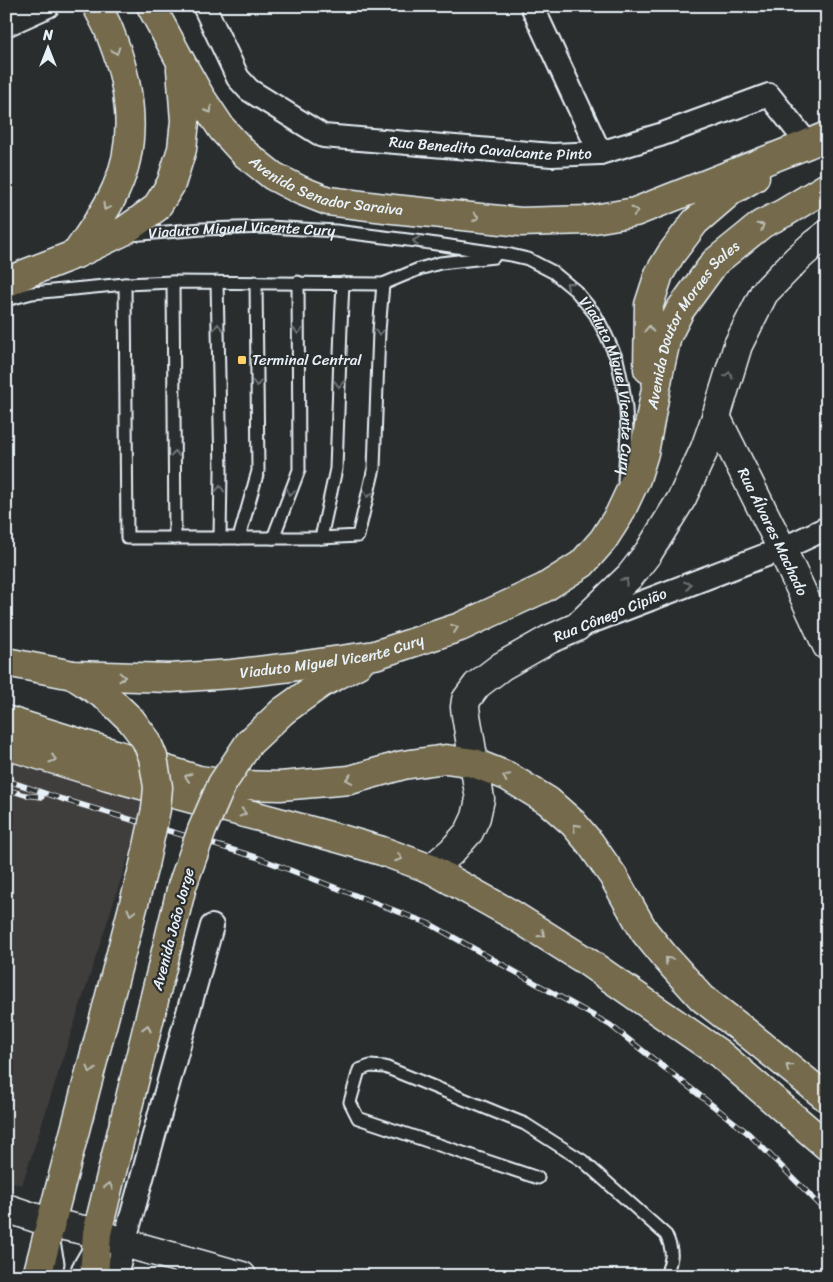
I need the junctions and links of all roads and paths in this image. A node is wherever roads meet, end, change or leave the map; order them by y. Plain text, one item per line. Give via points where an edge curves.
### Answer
1 (48, 6) edge
2 (96, 6) edge
3 (151, 6) edge
4 (204, 6) edge
5 (532, 6) edge
6 (6, 25) edge
7 (181, 62) junction
8 (817, 140) edge
9 (600, 153) junction
10 (827, 187) edge
11 (827, 234) edge
12 (109, 238) junction
13 (76, 254) junction
14 (511, 255) junction
15 (173, 282) junction
16 (218, 282) junction
17 (256, 282) junction
18 (298, 282) junction
19 (6, 283) edge
20 (343, 283) junction
21 (125, 284) junction
22 (383, 284) junction
23 (6, 300) edge
24 (716, 417) junction
25 (648, 430) junction
26 (620, 513) junction
27 (827, 528) edge
28 (174, 538) junction
29 (220, 538) junction
30 (240, 538) junction
31 (273, 538) junction
32 (321, 538) junction
33 (782, 548) junction
34 (577, 627) junction
35 (827, 646) edge
36 (375, 655) junction
37 (6, 662) edge
38 (73, 675) junction
39 (6, 720) edge
40 (6, 745) edge
41 (474, 763) junction
42 (431, 869) junction
43 (212, 926) dead end
44 (827, 1098) edge
45 (827, 1146) edge
46 (538, 1178) dead end
47 (6, 1208) edge
48 (51, 1223) junction
49 (97, 1234) junction
50 (124, 1243) junction
51 (37, 1276) edge
52 (56, 1276) edge
53 (76, 1276) edge
54 (94, 1276) edge
55 (116, 1276) edge
56 (242, 1276) edge
57 (666, 1276) edge

1 - 6 street
2 -> 13 main road via 110,33 123,72 130,113 127,157 116,189
3 - 7 main road, Avenida Senador Saraiva
4 - 9 street, Rua Benedito Cavalcante Pinto via 243,84 323,136 552,155
5 - 9 street
7 -> 8 main road, Avenida Senador Saraiva via 222,129 244,153 274,176 328,201 393,209 521,222 588,220 635,212
7 - 12 main road via 185,121 182,149 172,184 156,208
8 - 9 street, Rua Benedito Cavalcante Pinto via 769,95
25 -> 8 main road via 649,305 659,274 695,222 731,192
25 -> 10 main road, Avenida Doutor Moraes Sales via 667,336 695,289 715,262 749,234
24 -> 11 street via 738,345 764,293
12 - 13 main road
14 -> 12 lane, Viaduto Miguel Vicente Cury via 345,232 269,226 153,232
13 - 19 main road
14 - 22 lane via 440,263
26 -> 14 lane, Viaduto Miguel Vicente Cury via 627,433 617,359 595,314 576,291 553,272
15 - 16 lane
15 - 21 lane
28 -> 15 lane
16 - 17 lane
29 -> 16 lane
17 - 18 lane
17 -> 30 lane via 258,470
18 - 20 lane
18 -> 31 lane via 299,470
20 - 22 lane
20 -> 32 lane via 336,469
21 - 23 lane via 32,293
21 - 28 lane via 127,538
22 -> 32 lane via 374,468 358,536
24 - 33 street, Rua Álvares Machado
34 -> 24 street via 630,576 648,553 682,498
25 - 26 main road, Avenida Doutor Moraes Sales via 636,479
36 -> 26 main road, Viaduto Miguel Vicente Cury via 460,627 544,588 582,564 604,540
27 - 33 street, Rua Cônego Cipião
28 - 29 lane
29 - 30 lane
30 - 31 lane
31 - 32 lane
34 -> 33 street, Rua Cônego Cipião
33 - 35 street, Rua Álvares Machado
34 - 41 street, Rua Cônego Cipião via 502,666 477,685 465,707
38 -> 36 main road, Viaduto Miguel Vicente Cury via 206,676
49 -> 36 main road, Avenida João Jorge, bridge via 182,886 222,784 249,743 283,711 322,683
37 - 38 main road, Viaduto Miguel Vicente Cury
38 -> 48 main road, bridge via 108,698 131,720 146,740 158,787 144,865
41 -> 39 main road via 446,759 403,765 350,780 238,786 198,780
40 -> 42 main road via 342,839
41 - 42 street, Rua Cônego Cipião via 480,799 476,817 469,832
44 -> 41 main road via 702,998 664,957 644,931 613,876 573,823 548,801 507,776
42 -> 45 main road via 513,915 652,1006 720,1054
43 - 50 street
46 - 57 lane via 358,1118 350,1102 359,1070 370,1066 385,1067 525,1124 583,1161 666,1235 672,1246 672,1258
47 - 48 street
48 - 49 street
48 - 51 main road
48 - 52 lane via 58,1263
49 - 50 street
49 - 53 lane
49 - 54 main road, Avenida João Jorge
50 - 55 street
50 - 56 street

